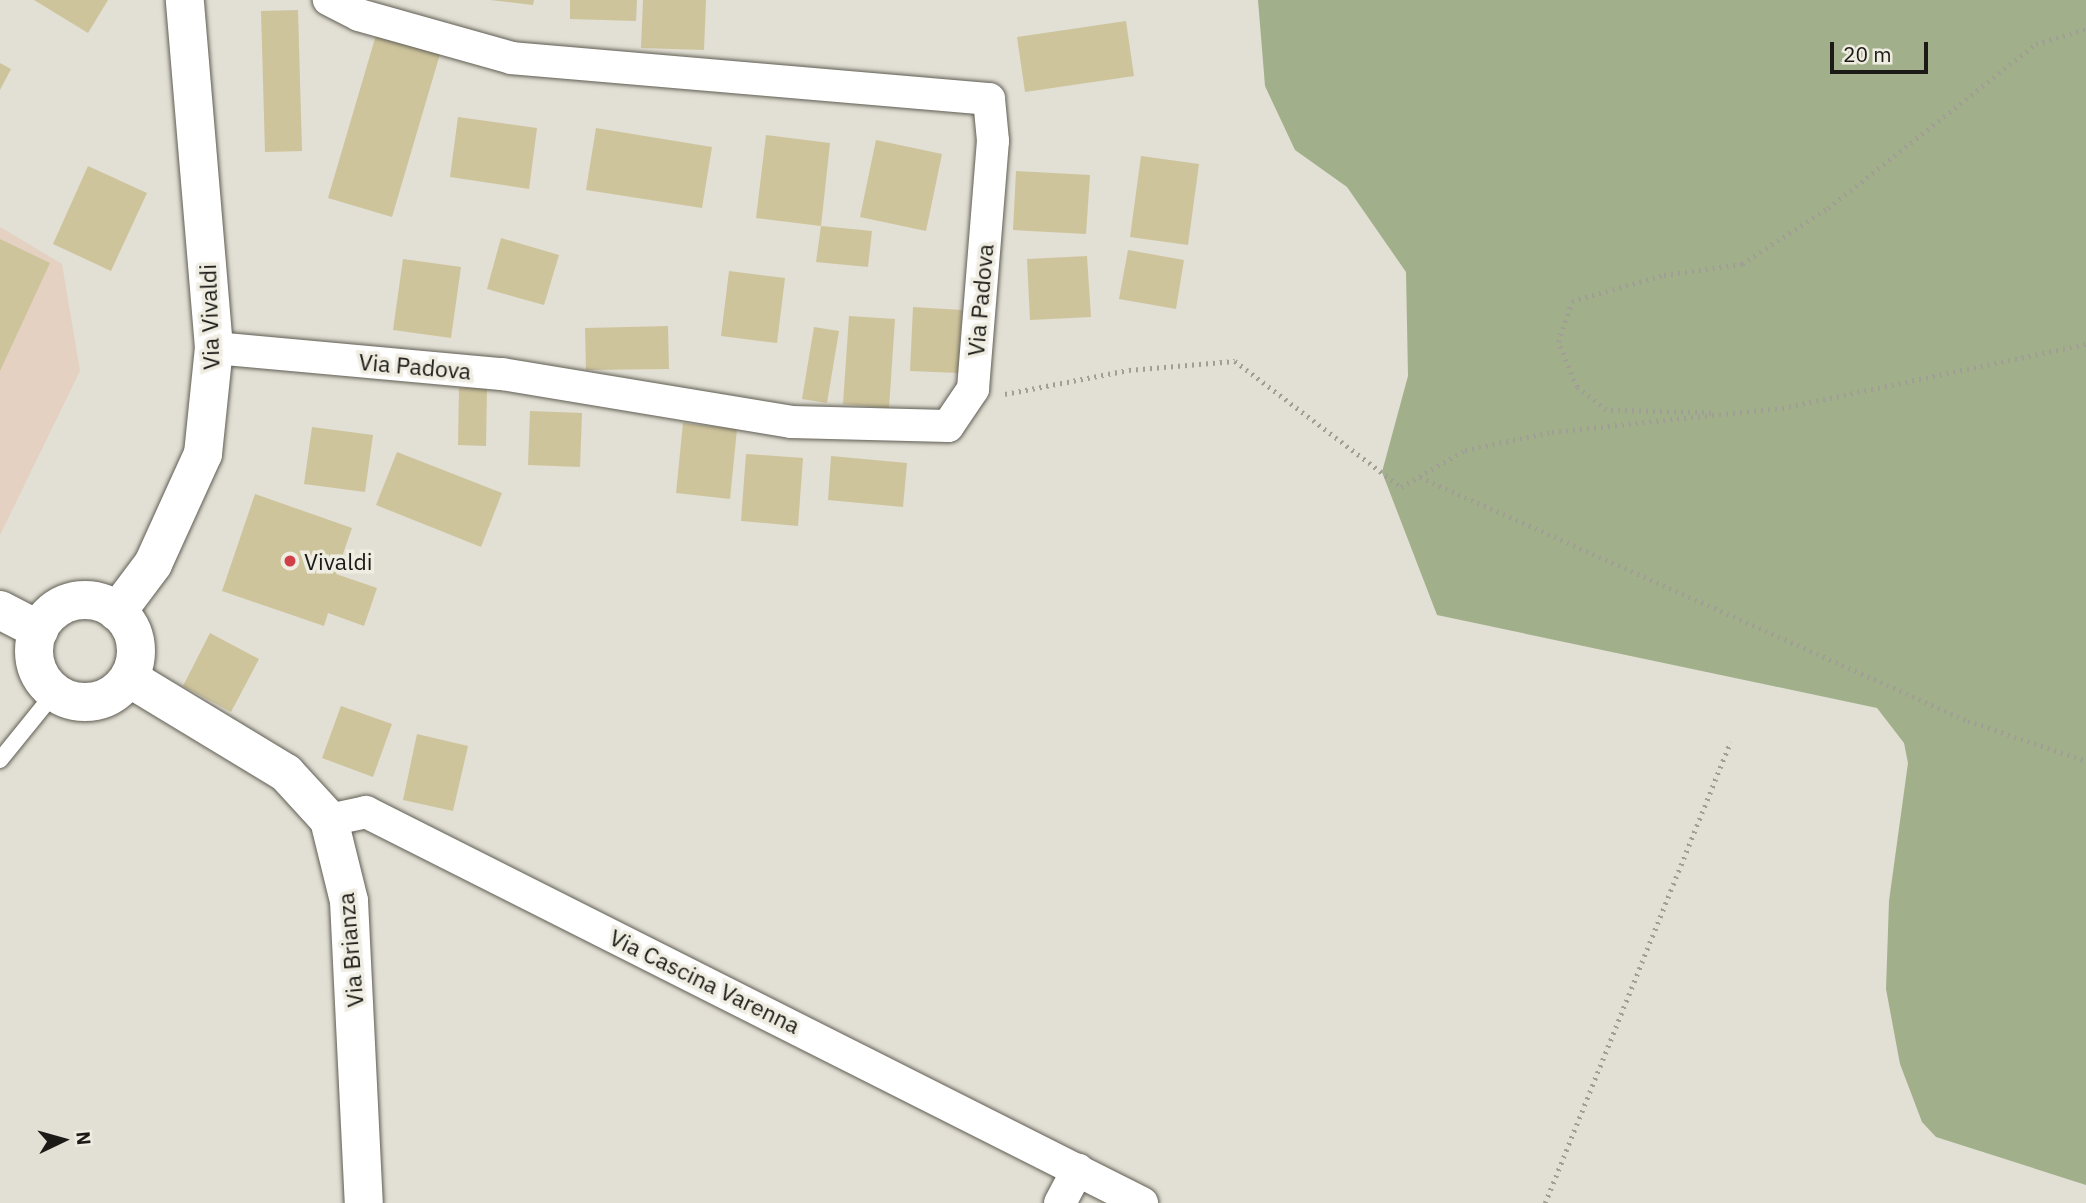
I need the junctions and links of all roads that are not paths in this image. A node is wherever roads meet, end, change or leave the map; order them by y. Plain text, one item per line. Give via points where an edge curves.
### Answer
1 (185, 0) edge
2 (329, 0) edge
3 (214, 348) junction
4 (0, 610) edge
5 (117, 611) junction
6 (39, 630) junction
7 (129, 678) junction
8 (55, 692) junction
9 (0, 760) edge
10 (329, 820) junction
11 (1078, 1170) junction
12 (364, 1203) edge
13 (1060, 1203) edge
14 (1142, 1203) edge

1 - 3 street, Via Vivaldi
2 - 3 street, Via Padova via 359,15 512,58 989,99 993,141 973,389 948,426 791,422 502,374
3 - 5 street, Via Vivaldi via 203,454 153,564
4 - 6 street
5 - 6 street via 93,601 67,603
5 - 7 street via 136,650
6 - 8 street via 38,670
7 - 8 street via 94,701
7 - 10 street, Via Brianza via 286,773
8 - 9 lane
10 - 11 street, Via Cascina Varenna via 366,812
10 - 12 street, Via Brianza via 349,901
11 - 13 street
11 - 14 street, Via Cascina Varenna

